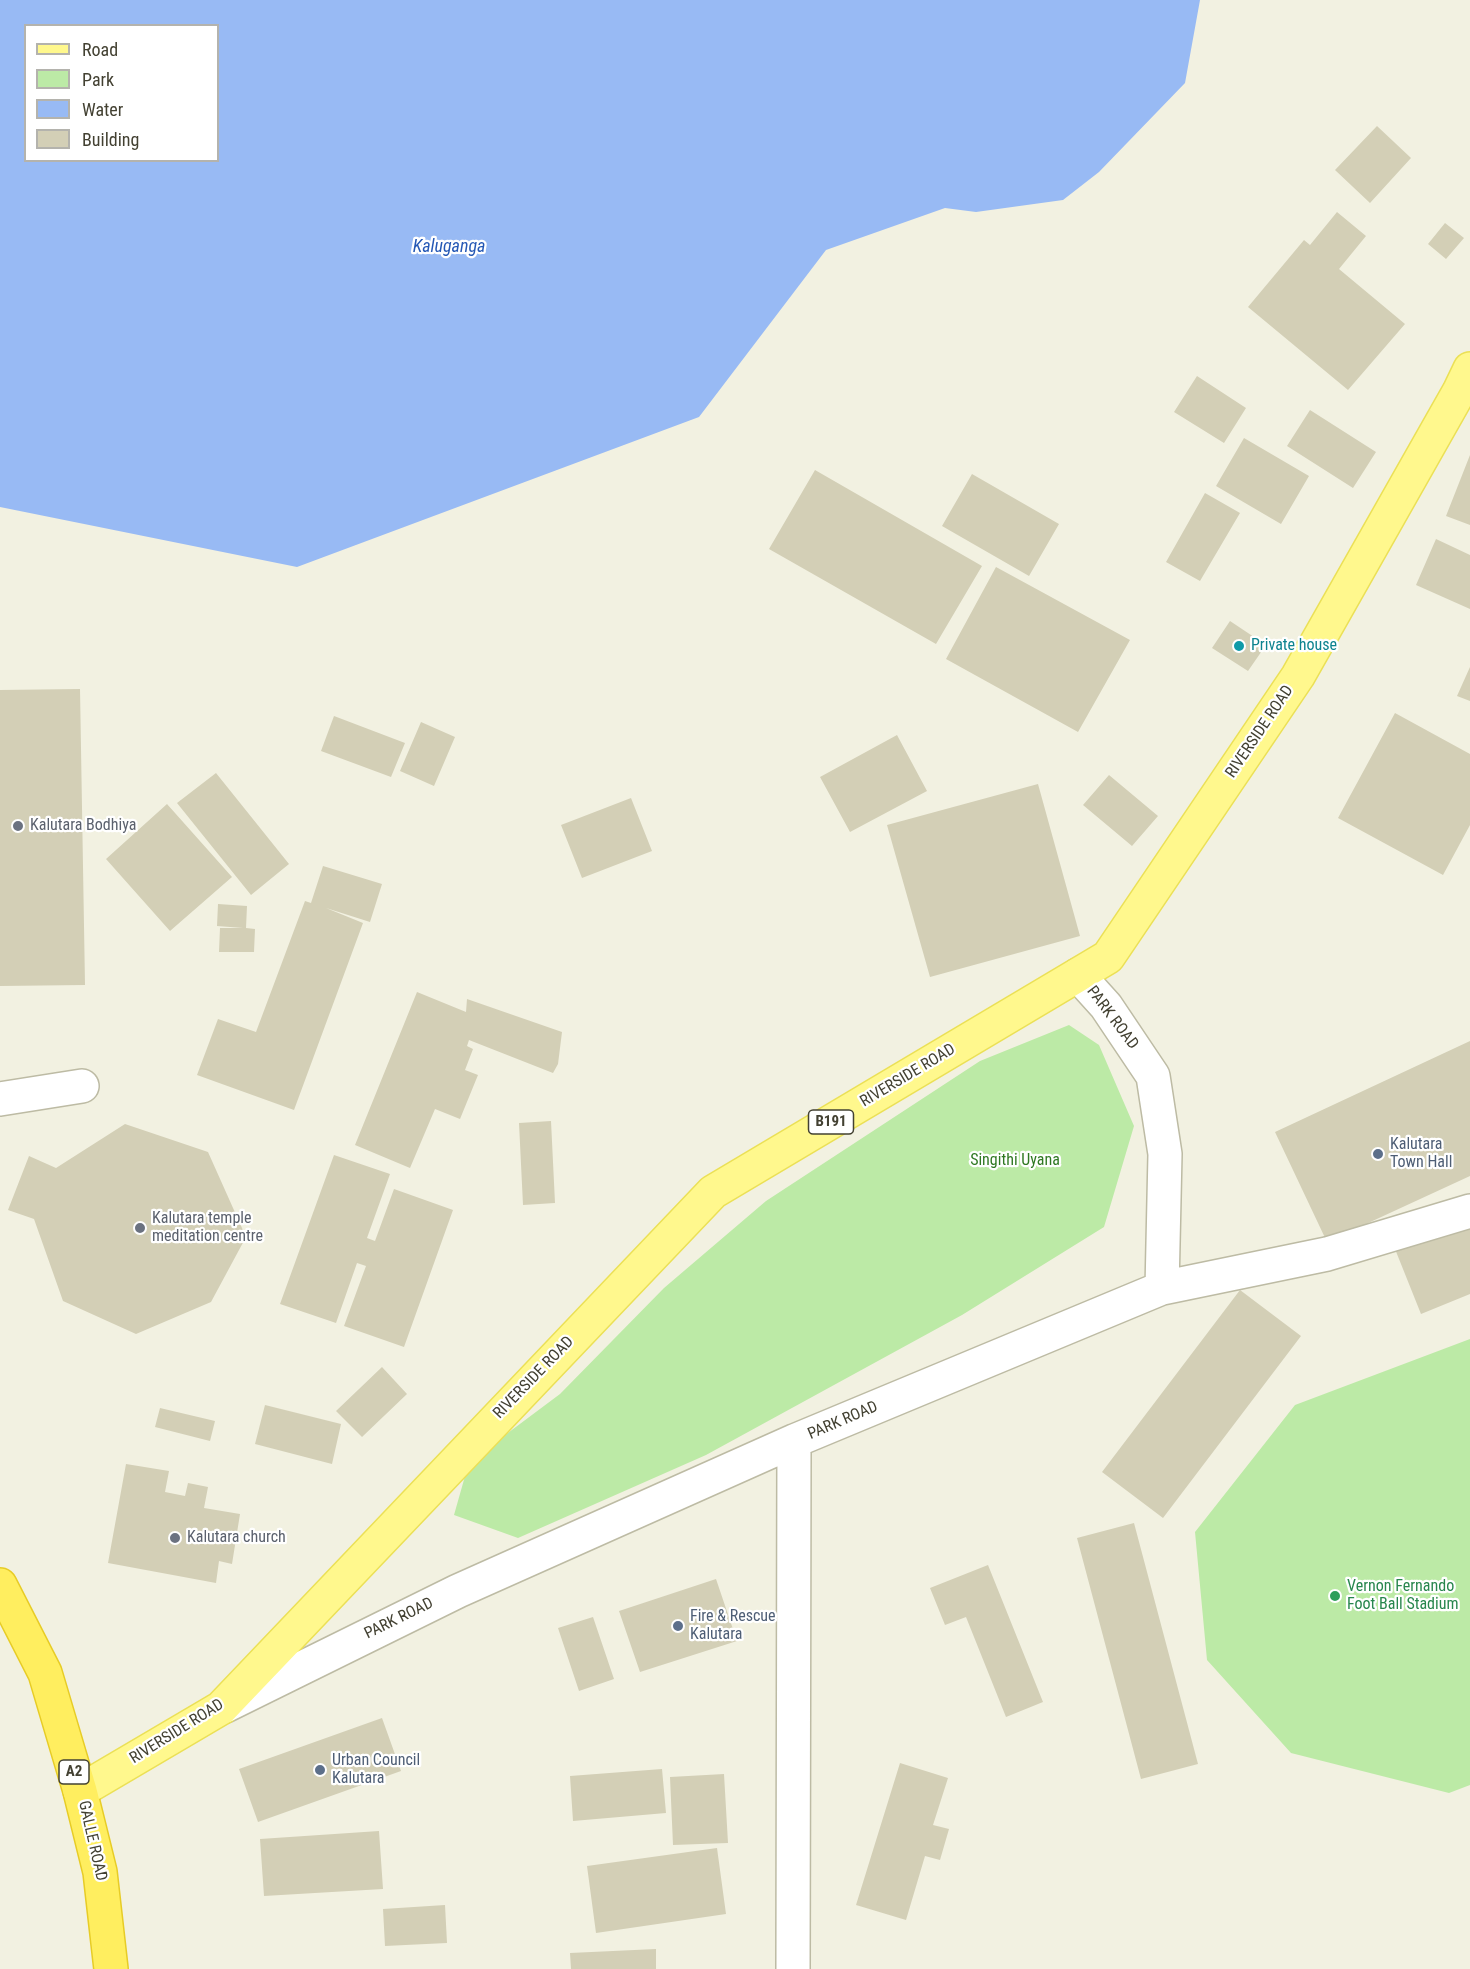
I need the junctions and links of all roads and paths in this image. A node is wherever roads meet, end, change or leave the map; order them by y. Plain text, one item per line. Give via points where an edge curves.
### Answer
1 (1466, 386) edge
2 (1078, 975) junction
3 (82, 1086) dead end
4 (0, 1099) edge
5 (1470, 1211) edge
6 (1162, 1288) junction
7 (794, 1441) junction
8 (0, 1585) edge
9 (221, 1708) junction
10 (80, 1791) junction
11 (111, 1969) edge
12 (793, 1969) edge

1 - 2 main road, RIVERSIDE ROAD / B191 via 1298,676 1108,957
2 - 6 street, PARK ROAD via 1106,1006 1153,1076 1165,1154
2 - 9 main road, RIVERSIDE ROAD / B191 via 713,1191
3 - 4 street
5 - 6 street via 1327,1254
6 - 7 street, PARK ROAD
7 - 9 street, PARK ROAD via 458,1591
7 - 12 street
8 - 10 highway, GALLE ROAD / A2 via 45,1673
9 - 10 main road, RIVERSIDE ROAD / B191
10 - 11 highway, GALLE ROAD / A2 via 100,1872

